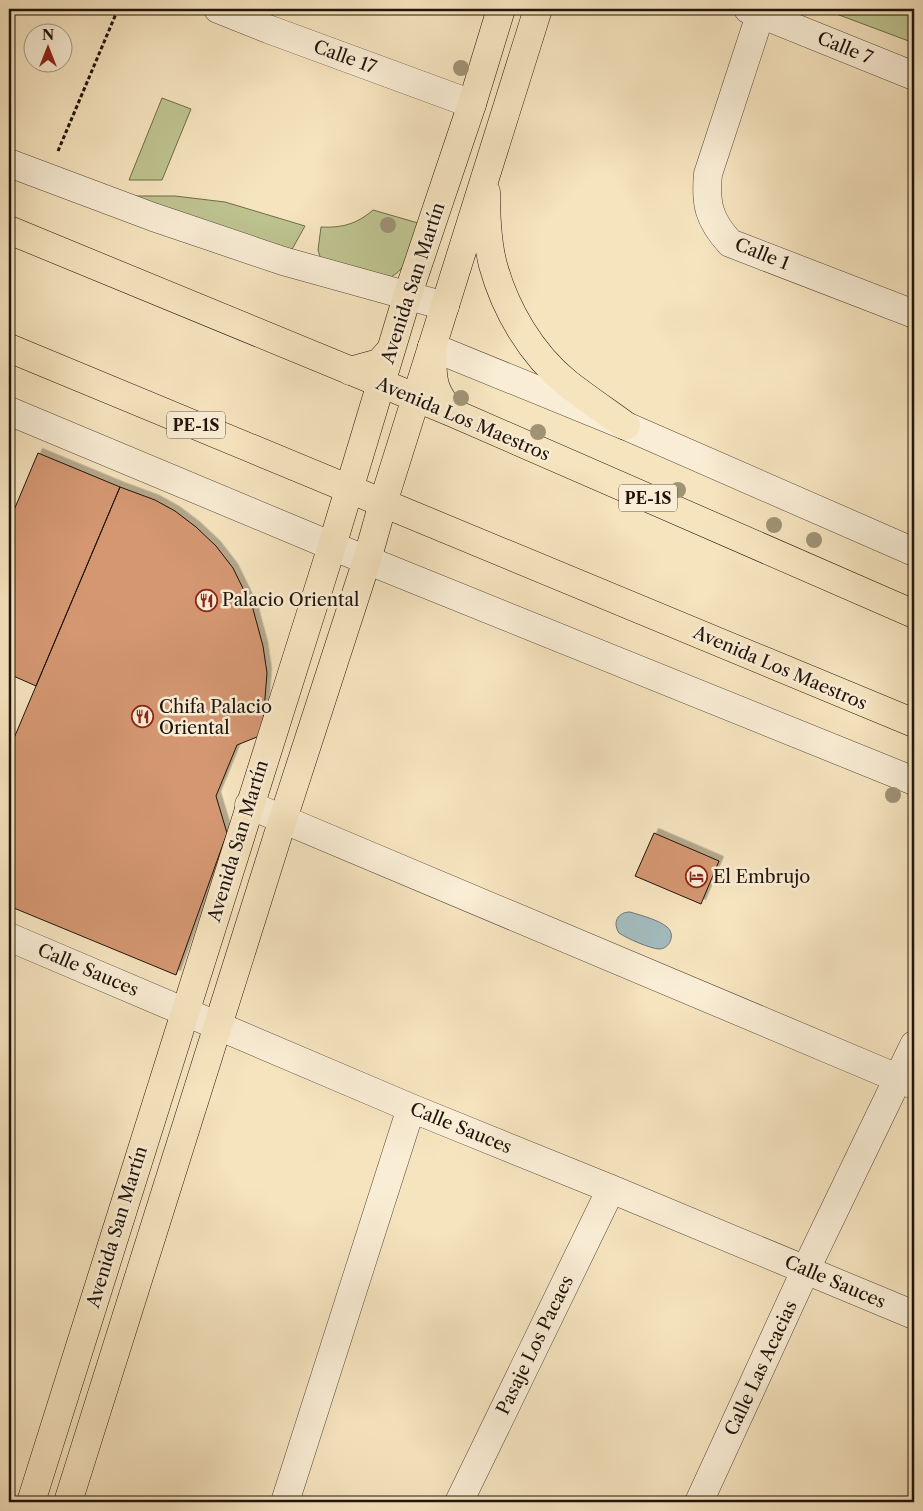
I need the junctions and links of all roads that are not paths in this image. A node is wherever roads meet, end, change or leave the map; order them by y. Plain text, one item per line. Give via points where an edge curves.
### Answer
1 (218, 9) edge
2 (501, 9) edge
3 (538, 9) edge
4 (756, 10) edge
5 (271, 19) edge
6 (914, 76) edge
7 (472, 104) junction
8 (9, 164) edge
9 (486, 171) junction
10 (9, 230) edge
11 (407, 297) junction
12 (445, 306) junction
13 (914, 314) edge
14 (432, 347) junction
15 (9, 348) edge
16 (390, 351) junction
17 (350, 372) junction
18 (380, 384) junction
19 (416, 398) junction
20 (9, 411) edge
21 (450, 412) junction
22 (626, 426) junction
23 (348, 488) junction
24 (383, 503) junction
25 (332, 546) junction
26 (914, 552) edge
27 (367, 560) junction
28 (914, 614) edge
29 (914, 723) edge
30 (914, 781) edge
31 (249, 804) junction
32 (283, 819) junction
33 (9, 937) edge
34 (184, 1011) junction
35 (218, 1025) junction
36 (914, 1045) edge
37 (906, 1082) edge
38 (411, 1108) junction
39 (611, 1188) junction
40 (806, 1269) junction
41 (914, 1314) edge
42 (31, 1502) edge
43 (68, 1502) edge
44 (286, 1502) edge
45 (459, 1502) edge
46 (699, 1502) edge

1 - 5 street, Calle 17
2 - 7 main road, Avenida San Martín
3 - 9 main road, Avenida San Martín
4 - 6 street, Calle 7
4 - 13 street, Calle 1 via 708,174 708,205 716,224 730,243
5 - 7 street, Calle 17
7 - 11 main road, Avenida San Martín
8 - 11 street via 153,218
9 - 12 main road, Avenida San Martín
9 - 22 main road via 492,264 513,316 546,363 566,383
10 - 17 main road, Avenida Los Maestros / PE-1S
11 - 12 street
11 - 16 main road, Avenida San Martín
12 - 14 main road, Avenida San Martín
14 - 19 main road, Avenida San Martín
14 - 21 main road via 433,383
14 - 22 street
15 - 23 main road, Avenida Los Maestros / PE-1S
16 - 17 main road via 379,363
16 - 18 main road, Avenida San Martín
17 - 18 main road, Avenida Los Maestros / PE-1S
18 - 19 main road, Avenida Los Maestros / PE-1S
18 - 23 main road, Avenida San Martín
19 - 21 main road, Avenida Los Maestros / PE-1S
19 - 24 main road, Avenida San Martín
20 - 25 street
21 - 28 main road, Avenida Los Maestros / PE-1S
22 - 26 street
23 - 24 main road, Avenida Los Maestros / PE-1S
23 - 25 main road, Avenida San Martín
24 - 27 main road, Avenida San Martín
24 - 29 main road, Avenida Los Maestros / PE-1S
25 - 27 street
25 - 31 main road, Avenida San Martín
27 - 30 street
27 - 32 main road, Avenida San Martín
31 - 32 street
31 - 34 main road, Avenida San Martín
32 - 35 main road, Avenida San Martín
32 - 37 street
33 - 34 street, Calle Sauces
34 - 35 street, Calle Sauces
34 - 42 main road, Avenida San Martín
35 - 38 street, Calle Sauces
35 - 43 main road, Avenida San Martín
36 - 37 street, Calle Las Acacias
37 - 40 street, Calle Las Acacias
38 - 39 street, Calle Sauces
38 - 44 street
39 - 40 street, Calle Sauces
39 - 45 street, Pasaje Los Pacaes
40 - 41 street, Calle Sauces
40 - 46 street, Calle Las Acacias

